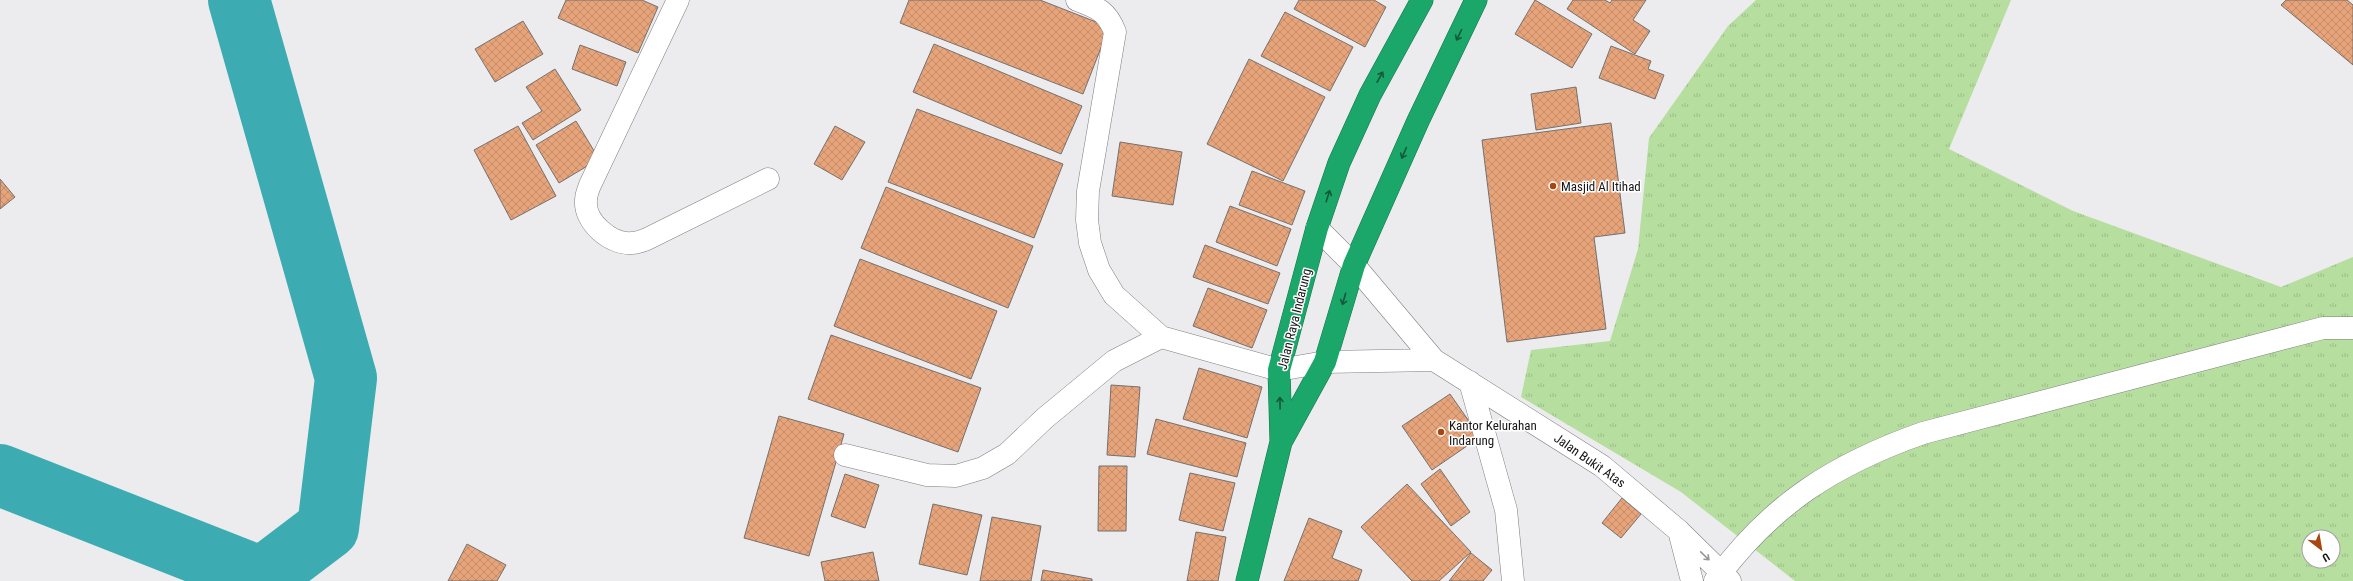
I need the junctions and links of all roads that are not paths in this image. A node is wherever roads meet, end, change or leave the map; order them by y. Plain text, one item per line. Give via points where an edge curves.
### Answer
1 (678, 0) edge
2 (1077, 0) edge
3 (1422, 0) edge
4 (1476, 0) edge
5 (768, 179) dead end
6 (1317, 228) junction
7 (1354, 265) junction
8 (2353, 328) edge
9 (1161, 337) junction
10 (1434, 360) junction
11 (1325, 362) junction
12 (1279, 370) junction
13 (1470, 382) junction
14 (1281, 442) junction
15 (846, 456) dead end
16 (1679, 531) junction
17 (1722, 578) edge
18 (1247, 581) edge
19 (1513, 581) edge
20 (1692, 581) edge

1 - 5 street via 590,185 586,201 587,214 592,223 602,231 616,239 631,243 647,239
2 - 9 street via 1099,8 1110,20 1115,32 1088,190 1087,220 1090,243 1099,270 1114,295
6 -> 3 highway, Jalan Raya Indarung via 1345,149 1370,95
4 -> 7 highway via 1418,121
6 - 7 street
6 - 12 highway, Jalan Raya Indarung
7 - 10 street
7 -> 11 highway
8 - 17 street via 2323,328 1923,433 1886,446 1820,480 1788,503 1757,529
9 - 12 street
9 - 15 street via 1114,361 1044,418 1007,454 983,468 956,476 927,475
10 - 11 street
10 - 13 street, Jalan Bukit Atas
11 - 12 street
11 - 14 highway
14 -> 12 highway, Jalan Raya Indarung
13 - 16 street, Jalan Bukit Atas via 1602,466
13 - 19 street via 1506,510
14 - 18 highway
16 -> 17 street, Jalan Bukit Atas
16 - 20 street

